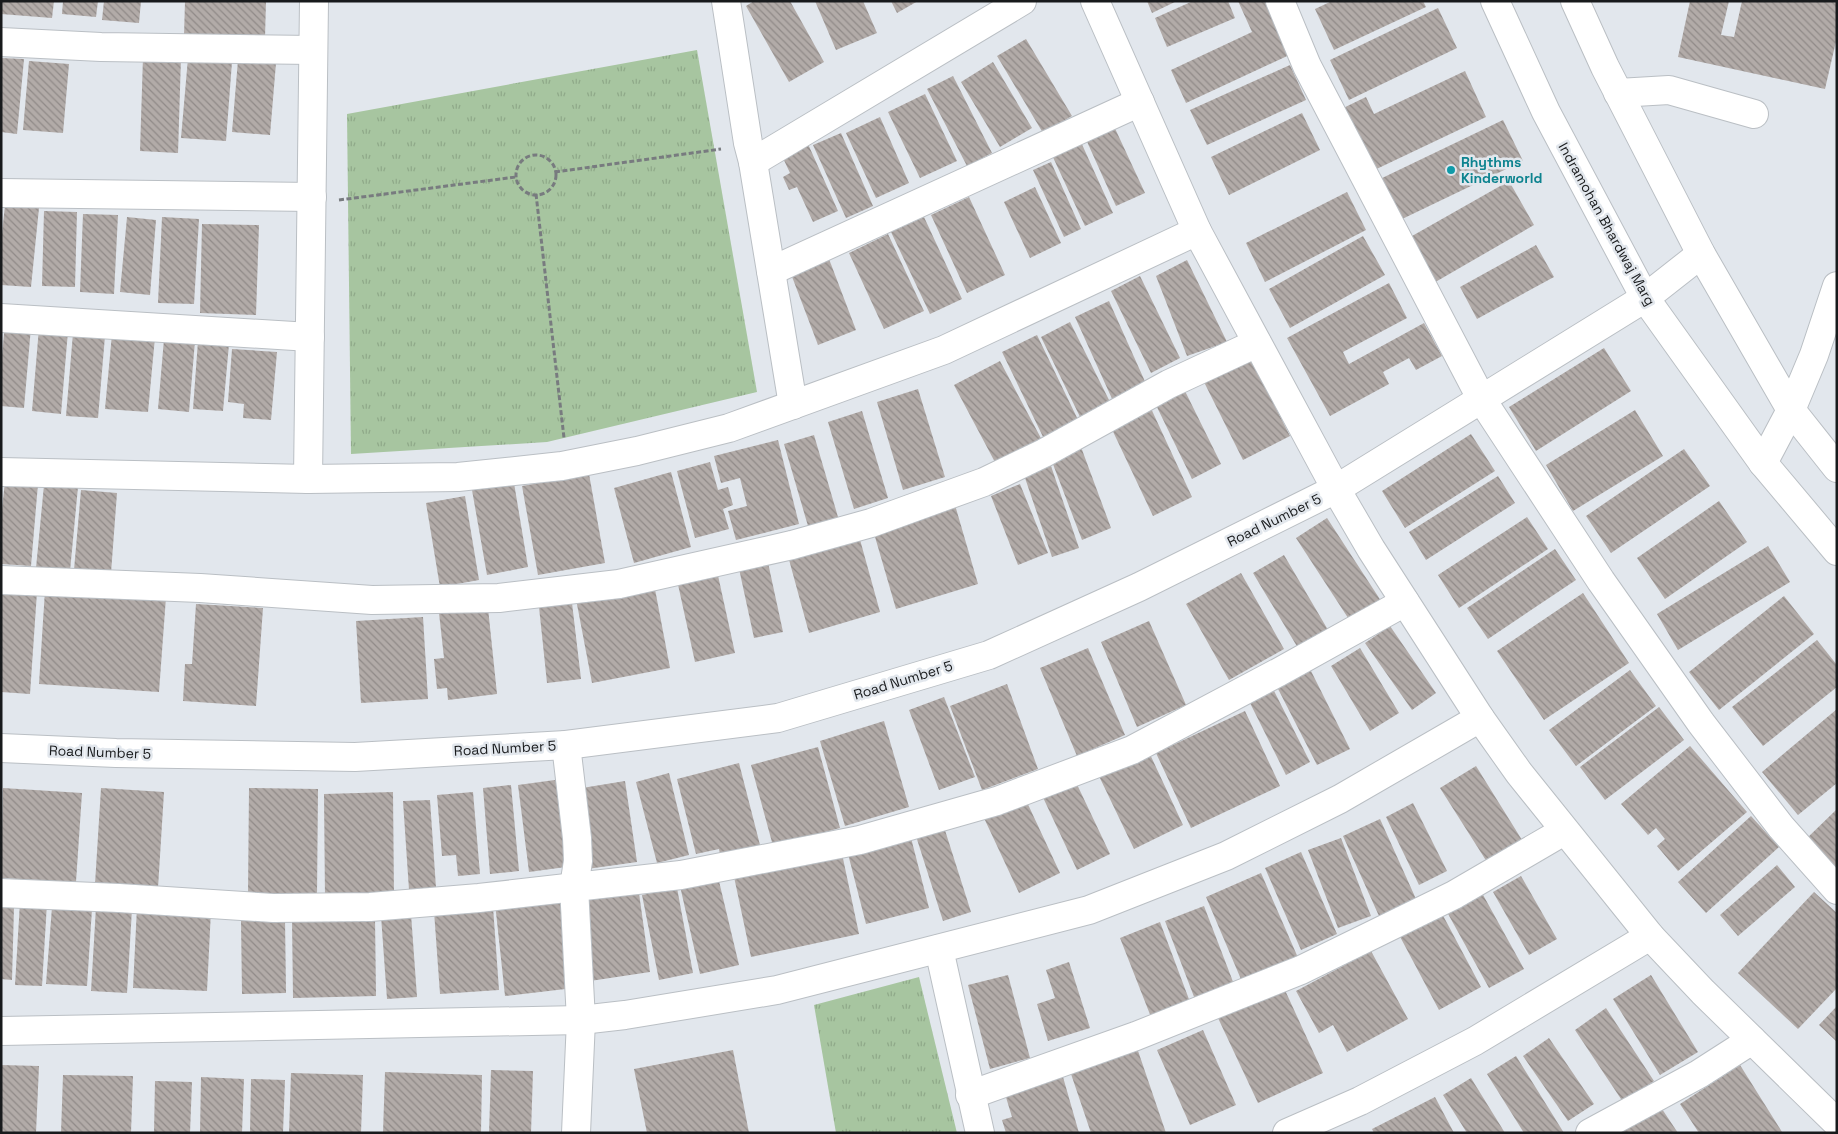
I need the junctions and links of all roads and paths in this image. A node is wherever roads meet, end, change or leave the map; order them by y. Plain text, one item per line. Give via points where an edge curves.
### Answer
1 (314, 1) edge
2 (726, 1) edge
3 (1022, 1) edge
4 (1095, 1) edge
5 (1280, 1) edge
6 (1494, 1) edge
7 (1575, 1) edge
8 (1, 42) edge
9 (313, 50) junction
10 (1618, 93) junction
11 (1140, 102) junction
12 (1754, 114) dead end
13 (751, 153) junction
14 (555, 172) junction
15 (516, 177) junction
16 (1, 192) edge
17 (536, 194) junction
18 (312, 202) junction
19 (1197, 231) junction
20 (1702, 254) junction
21 (771, 271) junction
22 (1837, 286) edge
23 (1645, 298) junction
24 (1, 318) edge
25 (310, 337) junction
26 (1257, 343) junction
27 (1482, 400) junction
28 (793, 405) junction
29 (1791, 410) junction
30 (1763, 463) junction
31 (562, 466) junction
32 (1837, 468) edge
33 (1, 472) edge
34 (308, 478) junction
35 (1336, 489) junction
36 (1837, 551) edge
37 (1, 580) edge
38 (1405, 602) junction
39 (1480, 718) junction
40 (566, 745) junction
41 (1, 748) edge
42 (1564, 831) junction
43 (574, 887) junction
44 (1837, 890) edge
45 (1, 893) edge
46 (1650, 936) junction
47 (939, 949) junction
48 (581, 1020) junction
49 (1, 1031) edge
50 (1752, 1040) junction
51 (970, 1096) junction
52 (1837, 1123) edge
53 (576, 1133) edge
54 (980, 1133) edge
55 (1286, 1133) edge
56 (1590, 1133) edge

1 - 9 street
2 - 13 street
3 - 13 street
4 - 11 street
5 - 27 street via 1307,66
6 - 23 street, Indramohan Bhardwaj Marg via 1546,112
7 - 10 street
8 - 9 street
9 - 18 street
10 - 12 street via 1668,90
10 - 20 street
11 - 19 street
11 - 21 street
13 - 14 path via 715,150
13 - 21 street
14 - 15 path via 548,159 530,155 522,161
14 - 17 path via 556,179 548,191
15 - 17 path via 523,190
15 - 18 path
16 - 18 street
17 - 31 path via 564,438
18 - 25 street
19 - 26 street
19 - 28 street via 944,350
20 - 23 street, Road Number 5
20 - 29 street
21 - 28 street
22 - 29 street
23 - 27 street, Road Number 5
23 - 30 street, Indramohan Bhardwaj Marg
24 - 25 street
25 - 34 street
26 - 35 street
26 - 37 street via 1169,384 984,482 871,523 792,545 619,584 499,598 372,600 200,588
27 - 35 street, Road Number 5
27 - 44 street via 1601,581 1701,723 1781,827
28 - 31 street via 729,428
29 - 30 street
29 - 32 street
30 - 36 street, Indramohan Bhardwaj Marg
31 - 34 street via 458,477
33 - 34 street
35 - 38 street
35 - 40 street, Road Number 5 via 1138,587 989,655 778,718
38 - 39 street
38 - 43 street via 1132,750 998,801 860,840 681,875
39 - 42 street
39 - 47 street via 1340,800 1226,856 1089,910
40 - 41 street, Road Number 5 via 355,757
40 - 43 street via 577,838
42 - 46 street
42 - 51 street via 1454,895 1300,970 1136,1036
43 - 45 street via 370,907 272,908
43 - 48 street
46 - 50 street
46 - 55 street via 1475,1041 1360,1101
47 - 48 street via 777,990
47 - 51 street
48 - 49 street
48 - 53 street
50 - 52 street
50 - 56 street via 1699,1074
51 - 54 street

